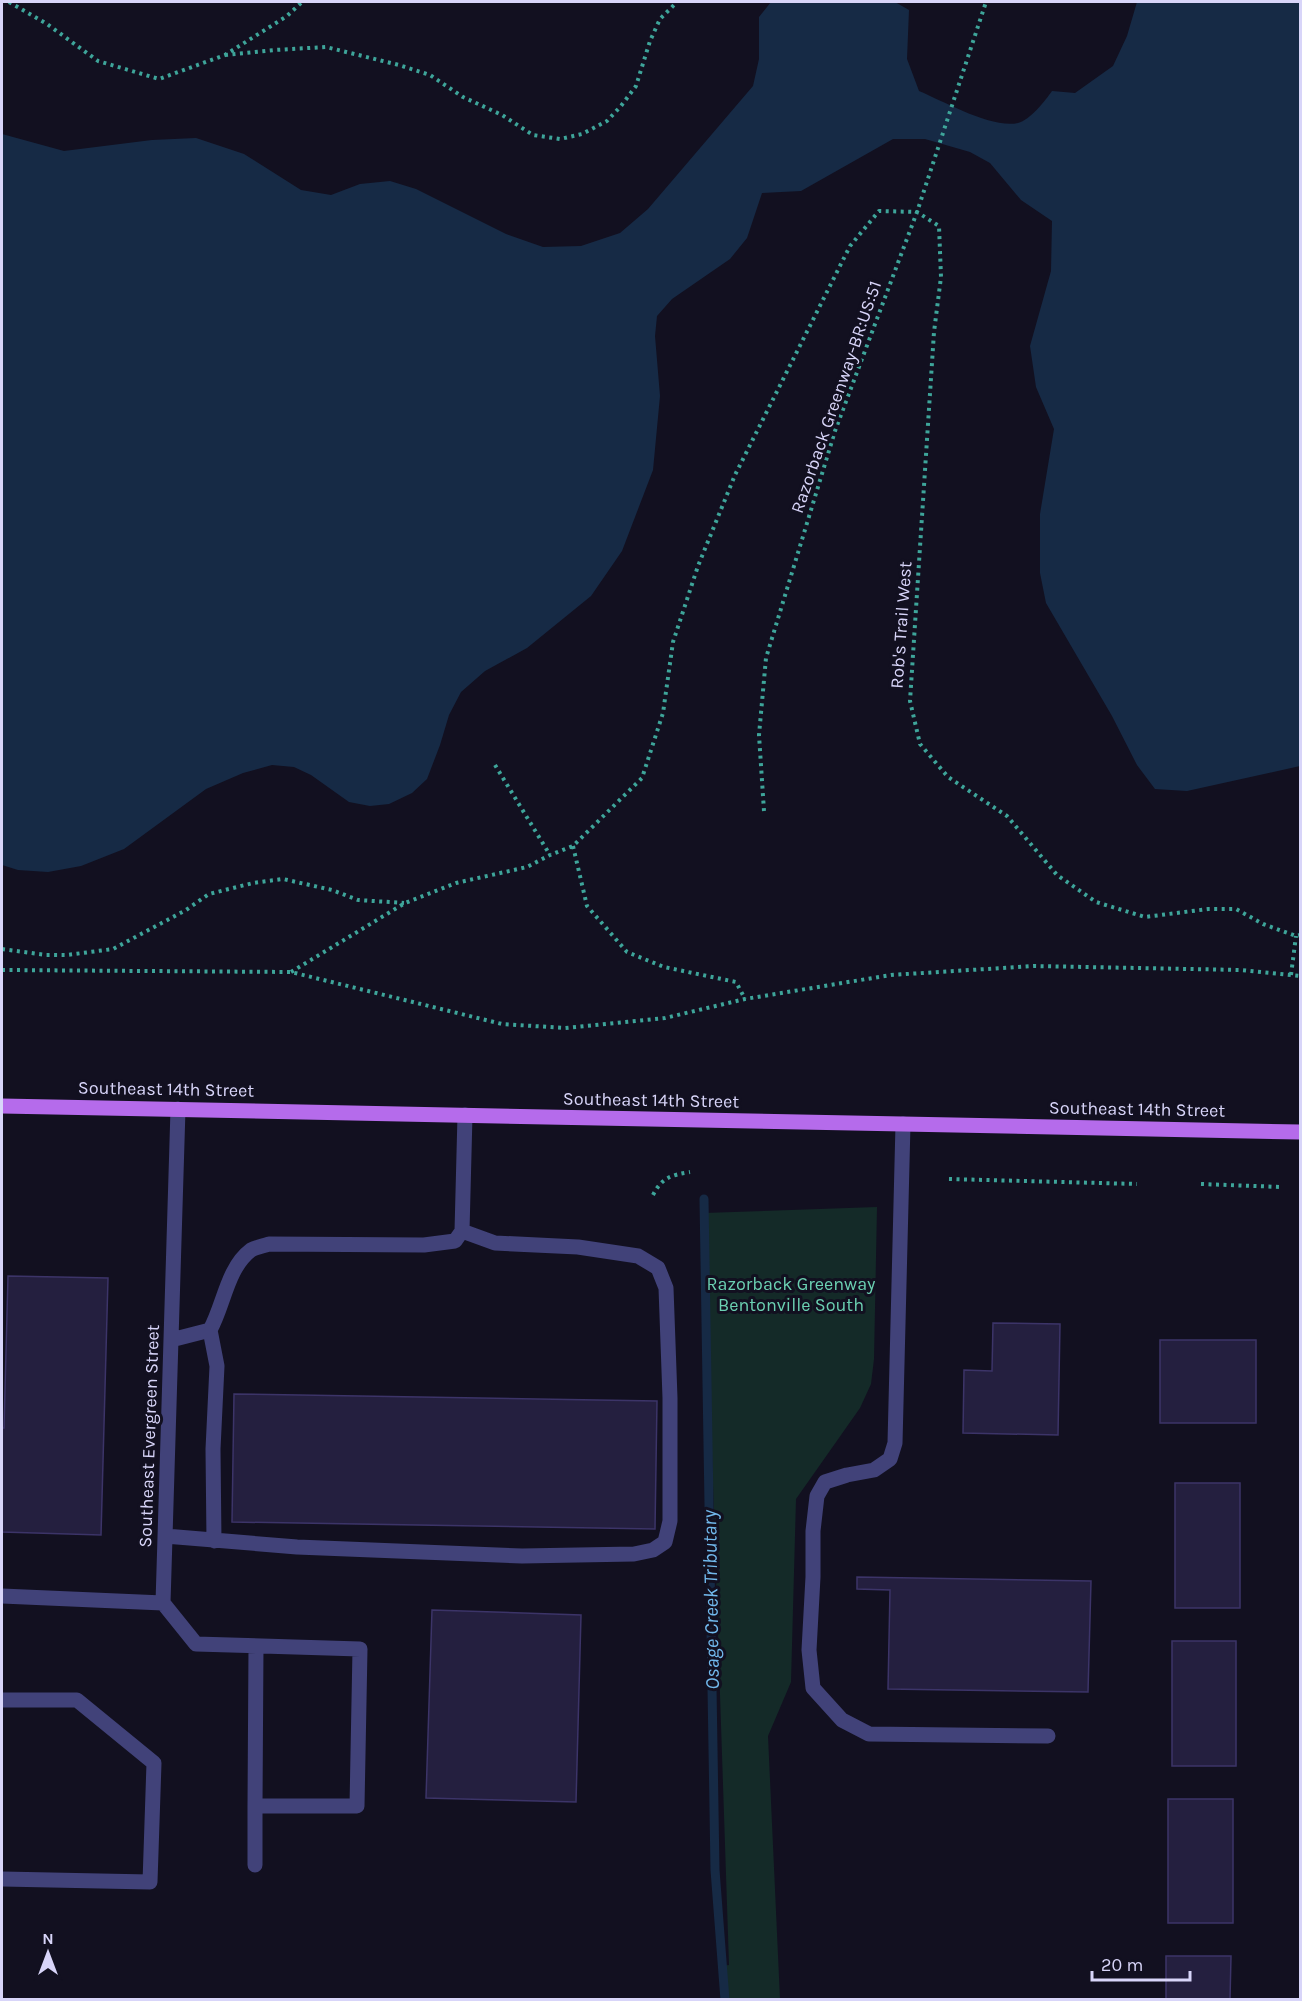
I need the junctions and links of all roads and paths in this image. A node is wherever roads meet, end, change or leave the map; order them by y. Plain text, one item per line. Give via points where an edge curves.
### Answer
1 (9, 2) edge
2 (302, 2) edge
3 (986, 2) edge
4 (674, 3) edge
5 (225, 55) junction
6 (917, 212) junction
7 (495, 765) dead end
8 (764, 811) dead end
9 (573, 846) junction
10 (550, 855) junction
11 (405, 903) junction
12 (1298, 935) edge
13 (2, 949) edge
14 (2, 970) edge
15 (291, 972) junction
16 (1290, 975) junction
17 (1300, 976) edge
18 (745, 999) junction
19 (2, 1106) edge
20 (178, 1109) junction
21 (465, 1115) junction
22 (903, 1124) junction
23 (1300, 1132) edge
24 (690, 1172) dead end
25 (949, 1179) dead end
26 (1137, 1184) dead end
27 (1201, 1184) dead end
28 (1281, 1187) dead end
29 (653, 1195) dead end
30 (462, 1231) junction
31 (210, 1330) junction
32 (171, 1340) junction
33 (165, 1536) junction
34 (214, 1541) junction
35 (2, 1596) edge
36 (163, 1603) junction
37 (256, 1646) junction
38 (2, 1700) edge
39 (1048, 1736) dead end
40 (255, 1806) junction
41 (255, 1865) dead end
42 (2, 1879) edge

1 - 5 path via 98,62 159,79
2 - 5 path via 287,16
3 - 6 path, Razorback Greenway-BR:US:51
4 - 5 path via 660,19 636,86 621,106 607,121 582,134 560,139 533,135 430,75 399,65 326,47
6 - 8 path, Razorback Greenway-BR:US:51 via 835,431 766,658 759,735
6 - 9 path via 879,211 850,246 735,475 698,566 673,642 663,713 642,778
6 - 12 path, Rob's Trail West via 939,226 941,277 910,701 920,744 948,777 1007,816 1057,875 1096,902 1145,917 1236,909 1263,924
7 - 10 path
9 - 10 path
9 - 18 path via 587,906 627,952 664,967 736,982
10 - 11 path via 527,867 456,883
11 - 13 path via 358,900 283,879 209,894 113,949 66,955
11 - 15 path
12 - 16 path
14 - 15 path
15 - 18 path via 502,1024 565,1028 654,1019
16 - 17 path
16 - 18 path via 1241,970 1034,966 891,975
19 - 20 main road, Southeast 14th Street
20 - 21 main road, Southeast 14th Street
20 - 32 street, Southeast Evergreen Street
21 - 22 main road, Southeast 14th Street
21 - 30 street
22 - 23 main road, Southeast 14th Street
22 - 39 street via 895,1443 890,1459 874,1470 825,1482 817,1496 809,1650 813,1688 842,1720 868,1734
24 - 29 path via 670,1175
25 - 26 path
27 - 28 path
30 - 31 street via 455,1241 424,1245 269,1244 252,1249 238,1263
30 - 34 street via 495,1243 578,1246 638,1256 658,1268 666,1288 670,1398 670,1521 665,1542 653,1550 634,1554 522,1556
31 - 32 street
31 - 34 street via 216,1366
32 - 33 street, Southeast Evergreen Street
33 - 34 street
33 - 36 street, Southeast Evergreen Street
35 - 36 street
36 - 37 street via 196,1644
37 - 40 street
37 - 40 street via 360,1649 357,1806
38 - 42 street via 77,1700 154,1763 150,1882
40 - 41 street

